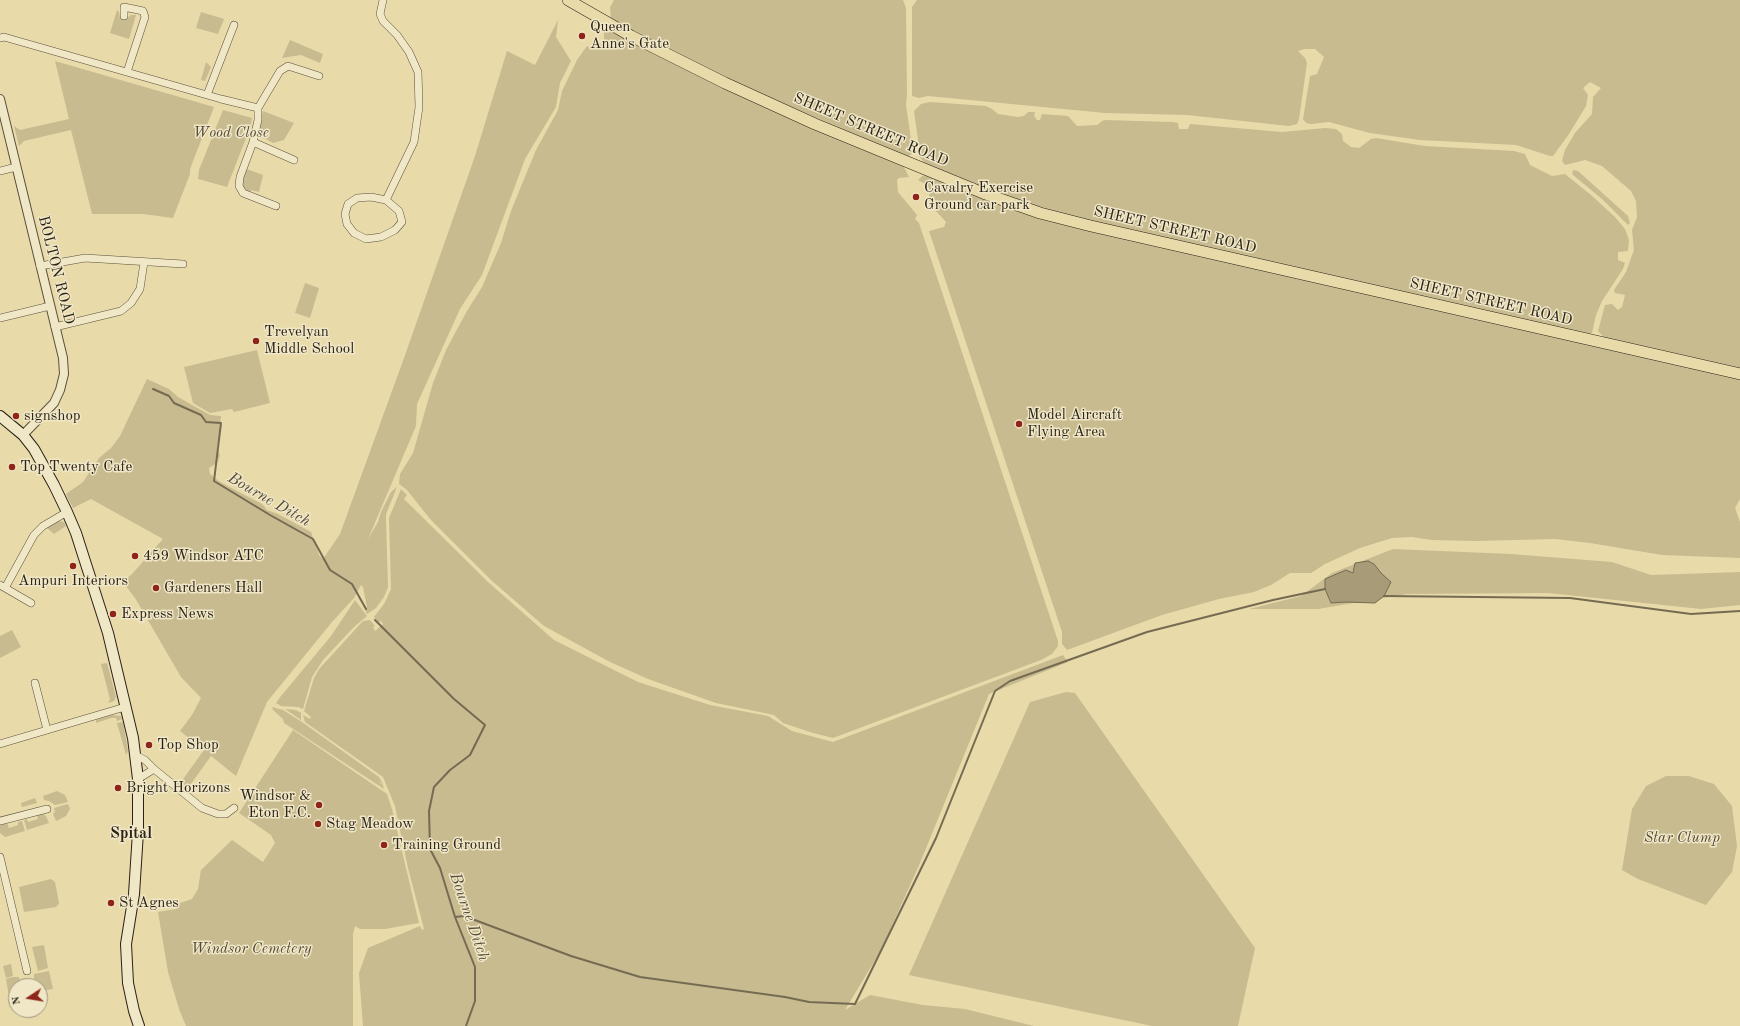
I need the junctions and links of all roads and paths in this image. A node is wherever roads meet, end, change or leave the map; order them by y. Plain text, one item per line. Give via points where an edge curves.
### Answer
1 (383, 0) edge
2 (568, 0) edge
3 (124, 16) dead end
4 (234, 25) dead end
5 (0, 38) edge
6 (127, 72) junction
7 (319, 76) dead end
8 (207, 95) junction
9 (0, 99) edge
10 (258, 108) junction
11 (2, 117) edge
12 (252, 142) junction
13 (294, 160) dead end
14 (16, 167) junction
15 (0, 171) edge
16 (386, 200) junction
17 (276, 206) dead end
18 (144, 262) junction
19 (182, 264) dead end
20 (40, 266) junction
21 (50, 306) junction
22 (0, 318) edge
23 (55, 327) junction
24 (1740, 374) edge
25 (0, 416) edge
26 (23, 435) junction
27 (67, 512) junction
28 (2, 586) edge
29 (30, 603) dead end
30 (35, 683) dead end
31 (125, 708) junction
32 (47, 730) junction
33 (0, 744) edge
34 (135, 755) junction
35 (154, 769) junction
36 (138, 779) junction
37 (234, 808) dead end
38 (47, 810) dead end
39 (0, 821) edge
40 (0, 857) edge
41 (27, 971) dead end
42 (139, 1026) edge

1 - 16 street via 380,14 409,52 418,72 419,107 414,142
2 - 24 main road, SHEET STREET ROAD via 631,36 815,124 983,193 1040,213
3 - 6 street via 124,7 143,11 145,17
4 - 8 street
5 - 6 street via 4,37
6 - 8 street
7 - 10 street via 288,66 280,71
8 - 10 street
9 - 11 street, BOLTON ROAD
10 - 12 street via 258,120
11 - 14 street, BOLTON ROAD
12 - 13 street
12 - 17 street via 239,186 242,193
14 - 15 street
14 - 20 street, BOLTON ROAD
16 - 16 street via 399,211 402,222 395,230 381,237 366,239 354,233 347,224 345,214 348,204 356,198
18 - 19 street
18 - 20 street via 85,258
18 - 23 street via 140,288 131,303 121,311
20 - 21 street, BOLTON ROAD
21 - 22 street
21 - 23 street, BOLTON ROAD
23 - 26 street, BOLTON ROAD via 63,358 64,374 60,390 54,403
25 - 26 main road
26 - 27 main road via 34,449
27 - 28 street via 42,526 34,535
27 - 31 main road via 108,633
28 - 29 street
30 - 32 street
31 - 32 street
31 - 34 main road
32 - 33 street
34 - 35 street
34 - 36 main road
35 - 36 street
35 - 37 street via 202,808 218,814 226,814
36 - 42 main road via 134,894 126,944 128,983
38 - 39 street
40 - 41 street

